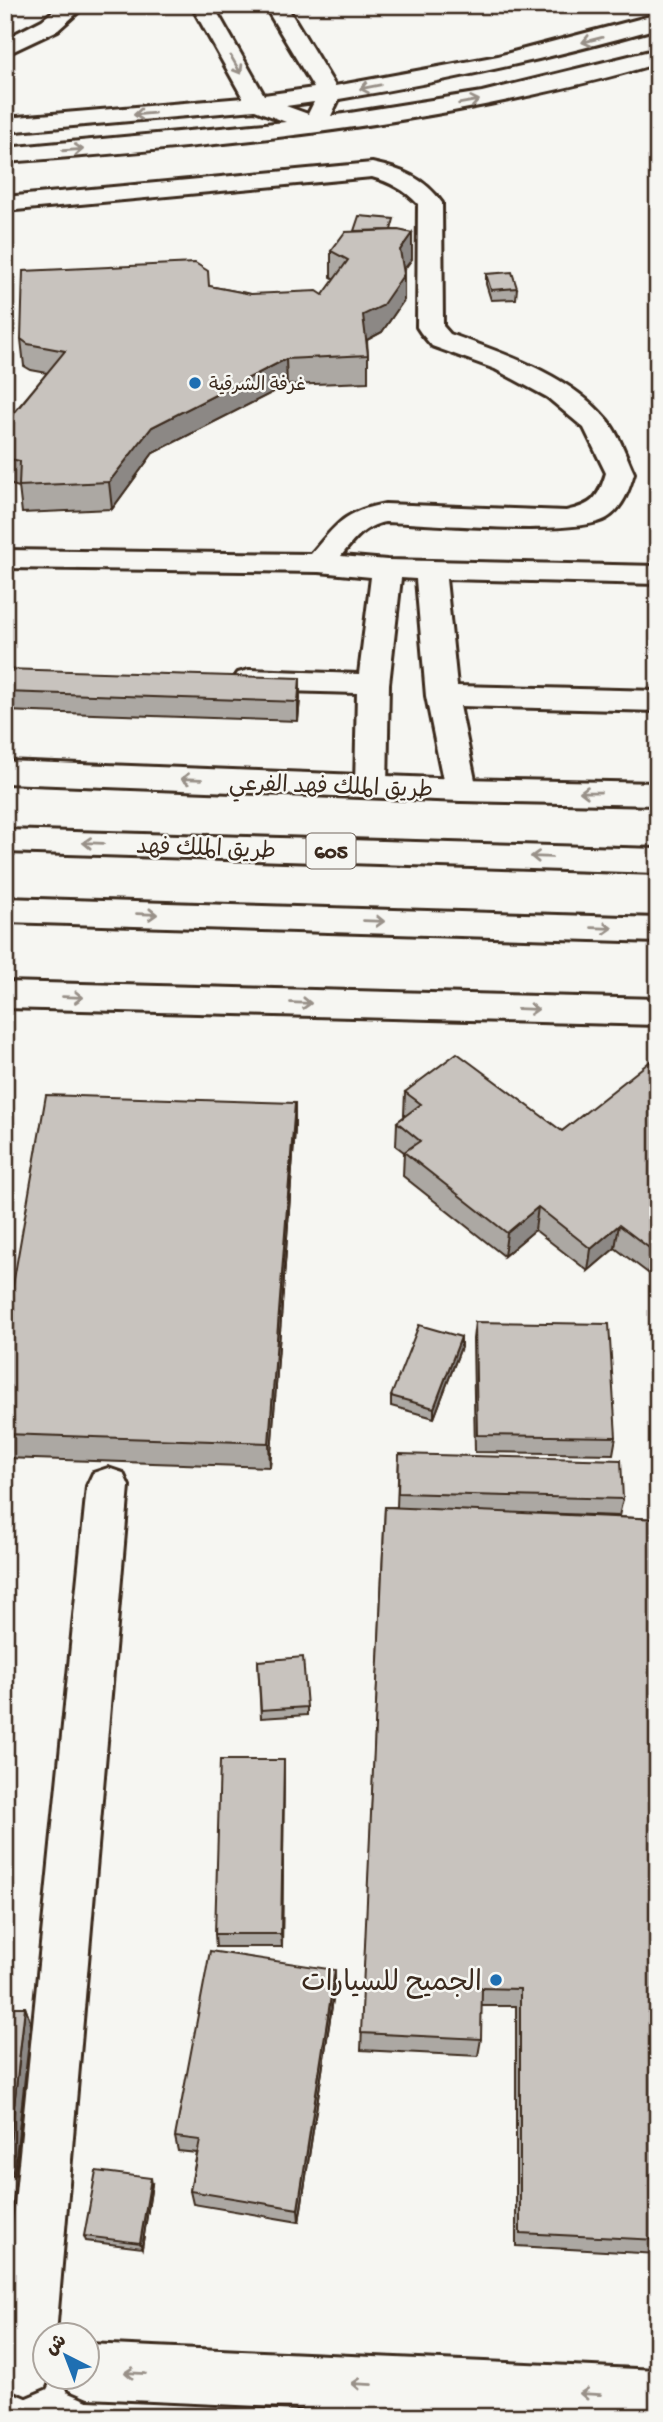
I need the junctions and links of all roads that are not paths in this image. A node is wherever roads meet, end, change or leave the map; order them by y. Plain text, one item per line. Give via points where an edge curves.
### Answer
1 (75, 5) edge
2 (202, 5) edge
3 (275, 5) edge
4 (658, 21) edge
5 (5, 48) edge
6 (658, 56) edge
7 (329, 95) junction
8 (257, 103) junction
9 (5, 125) edge
10 (315, 125) junction
11 (5, 155) edge
12 (5, 204) edge
13 (5, 559) edge
14 (319, 563) junction
15 (387, 569) junction
16 (430, 570) junction
17 (658, 575) edge
18 (223, 680) edge
19 (373, 684) junction
20 (442, 696) junction
21 (658, 701) edge
22 (5, 772) edge
23 (371, 786) junction
24 (461, 790) junction
25 (658, 794) edge
26 (5, 841) edge
27 (658, 861) edge
28 (5, 910) edge
29 (658, 930) edge
30 (5, 995) edge
31 (658, 1012) edge
32 (108, 1486) dead end
33 (26, 2368) edge
34 (102, 2372) edge
35 (658, 2397) edge

1 - 5 main road via 50,25
2 -> 8 main road
3 - 7 main road
4 -> 7 main road via 488,65
10 -> 6 main road via 479,100
7 - 8 main road
7 - 10 main road
8 -> 9 main road
8 - 10 main road
11 -> 10 main road
12 - 14 main road via 372,170 419,189 430,203 430,327 441,341 504,363 557,391 596,424 620,473 613,496 596,513 566,520 385,513 364,517
13 - 14 main road
14 - 15 main road
15 - 16 main road
15 - 19 main road
16 - 17 main road
16 - 20 main road
18 - 19 main road
19 - 23 main road
20 - 21 main road
20 - 24 main road
23 -> 22 main road, طريق الملك فهد الفرعي
23 - 24 main road, طريق الملك فهد الفرعي
25 -> 24 main road, طريق الملك فهد الفرعي
27 -> 26 main road, طريق الملك فهد / 605
28 -> 29 main road
30 -> 31 main road
32 - 33 main road
35 -> 34 main road

